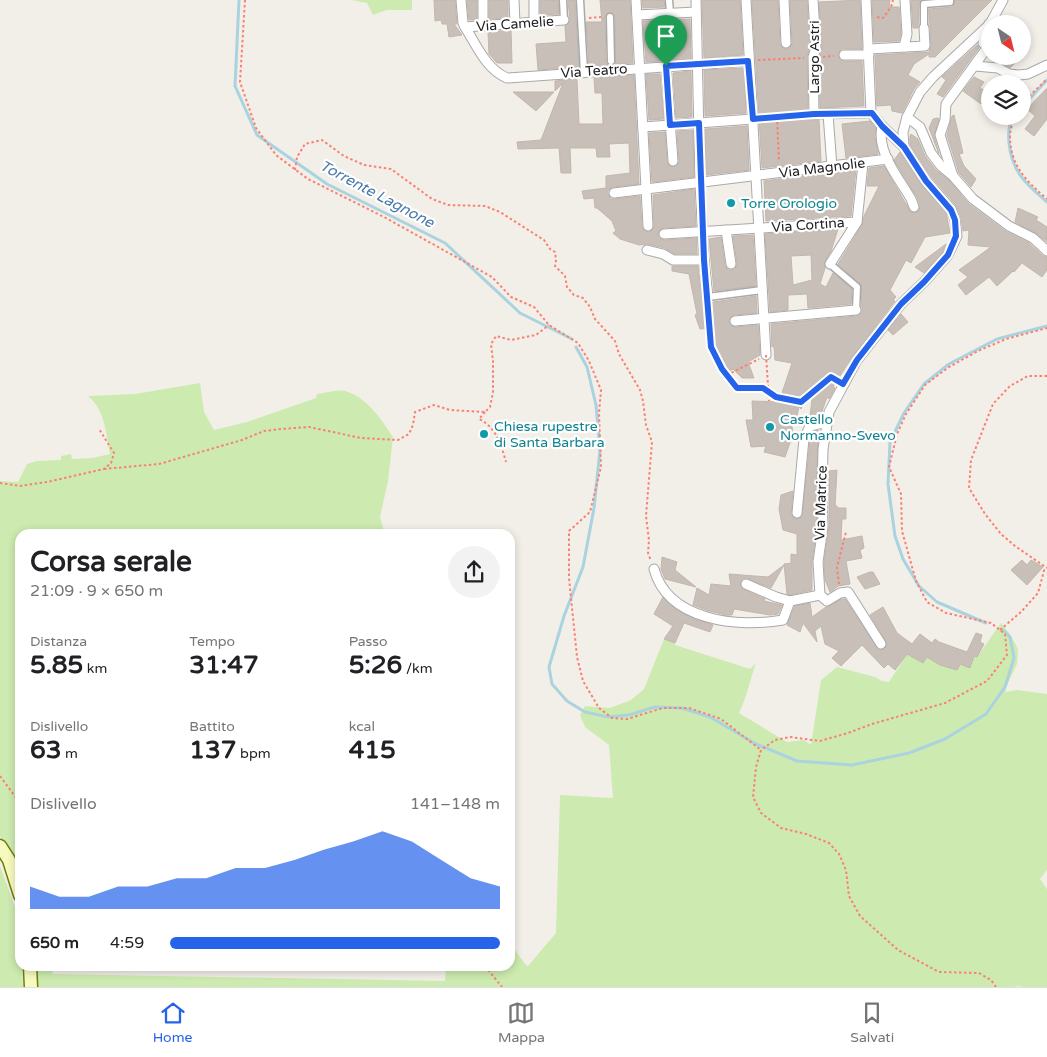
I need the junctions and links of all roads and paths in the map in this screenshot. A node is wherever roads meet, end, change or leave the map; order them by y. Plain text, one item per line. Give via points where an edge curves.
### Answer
1 (245, 0) edge
2 (461, 0) edge
3 (483, 0) edge
4 (514, 0) edge
5 (534, 0) edge
6 (563, 0) edge
7 (580, 0) edge
8 (636, 0) edge
9 (670, 0) edge
10 (696, 0) edge
11 (746, 0) edge
12 (784, 0) edge
13 (813, 0) edge
14 (866, 0) edge
15 (893, 0) edge
16 (905, 0) edge
17 (950, 0) edge
18 (1003, 0) edge
19 (696, 12) junction
20 (670, 13) junction
21 (637, 15) junction
22 (995, 15) edge
23 (867, 16) junction
24 (610, 17) dead end
25 (564, 20) joint
26 (534, 22) junction
27 (515, 24) junction
28 (483, 26) junction
29 (465, 27) junction
30 (924, 28) joint
31 (981, 32) edge
32 (786, 43) dead end
33 (904, 47) junction
34 (868, 52) junction
35 (844, 56) joint
36 (813, 57) junction
37 (981, 57) edge
38 (611, 61) dead end
39 (748, 61) junction
40 (696, 64) junction
41 (1047, 65) edge
42 (666, 66) junction
43 (975, 66) junction
44 (640, 68) junction
45 (584, 72) junction
46 (1047, 79) edge
47 (1031, 94) edge
48 (872, 113) junction
49 (814, 114) junction
50 (828, 114) junction
51 (777, 117) junction
52 (907, 118) junction
53 (753, 119) junction
54 (699, 123) junction
55 (881, 124) junction
56 (670, 125) junction
57 (1012, 125) edge
58 (643, 127) junction
59 (904, 147) junction
60 (888, 160) junction
61 (673, 161) dead end
62 (863, 163) junction
63 (832, 166) junction
64 (295, 170) junction
65 (795, 171) junction
66 (756, 176) junction
67 (953, 176) junction
68 (700, 183) junction
69 (646, 189) junction
70 (614, 193) dead end
71 (1047, 199) edge
72 (914, 207) dead end
73 (857, 222) junction
74 (648, 226) dead end
75 (759, 228) junction
76 (726, 230) junction
77 (703, 232) junction
78 (664, 234) dead end
79 (647, 250) dead end
80 (1047, 252) edge
81 (704, 260) junction
82 (732, 264) dead end
83 (830, 264) joint
84 (762, 290) junction
85 (708, 298) junction
86 (856, 310) joint
87 (764, 320) junction
88 (735, 321) dead end
89 (548, 325) junction
90 (1047, 328) edge
91 (766, 355) junction
92 (727, 375) junction
93 (1047, 376) edge
94 (843, 384) junction
95 (769, 402) dead end
96 (485, 412) junction
97 (827, 422) junction
98 (98, 429) dead end
99 (506, 462) dead end
100 (104, 469) junction
101 (0, 484) edge
102 (797, 514) dead end
103 (846, 532) dead end
104 (1046, 567) edge
105 (654, 569) joint
106 (746, 584) dead end
107 (839, 588) dead end
108 (820, 595) junction
109 (790, 601) junction
110 (1000, 630) junction
111 (881, 644) dead end
112 (762, 750) junction
113 (0, 776) edge
114 (15, 795) edge
115 (0, 846) edge
116 (15, 879) edge
117 (30, 971) edge
118 (489, 971) edge
119 (31, 987) edge
120 (501, 987) edge
121 (996, 987) edge

1 - 64 path via 240,82 256,128 276,156
2 - 29 street
3 - 28 street
4 - 27 street
5 - 26 street
6 - 25 street
7 - 45 street
8 - 21 street
9 - 20 street
10 - 19 street
11 - 39 street
12 - 32 street
13 - 36 street, Largo Astri via 816,48
14 - 23 street
15 - 23 path via 892,7 883,18
16 - 33 street via 907,34
17 - 30 street via 924,4
18 - 22 street
19 - 20 street
19 - 40 street
20 - 21 street
21 - 44 street
23 - 34 street
24 - 38 street
25 - 26 street, Via Camelie
26 - 27 street, Via Camelie
27 - 28 street, Via Camelie
28 - 29 street, Via Camelie
29 - 45 street, Via Teatro via 489,66 507,78
30 - 33 street via 925,46
31 - 52 street via 920,92
33 - 34 street
34 - 35 street
34 - 48 street
35 - 36 path
36 - 39 path
36 - 49 street, Largo Astri
37 - 43 street
39 - 40 street, Via Teatro
39 - 53 street
40 - 42 street, Via Teatro
40 - 54 street
41 - 43 street via 1019,75 998,68
42 - 44 street, Via Teatro
42 - 56 street
43 - 67 street via 946,104 940,135
44 - 45 street, Via Teatro
44 - 58 street
46 - 47 path
48 - 50 street
48 - 55 street, Via Matrice
49 - 50 street
49 - 51 path
50 - 63 street
51 - 53 path
51 - 65 path via 779,164 792,164
52 - 59 street via 903,132
52 - 67 street via 920,127 931,153
53 - 54 street
53 - 66 street
54 - 56 street
54 - 68 street
55 - 59 street, Via Matrice
55 - 60 street via 883,149
56 - 58 street
56 - 61 street
57 - 71 path via 1010,135 1014,164
58 - 69 street
59 - 94 street, Via Matrice via 926,181 951,210 956,236 948,255 901,304 857,360
60 - 62 street, Via Magnolie
60 - 72 street
62 - 63 street, Via Magnolie
62 - 73 street
63 - 65 street, Via Magnolie
64 - 89 path via 492,277 511,297 534,307
64 - 105 path via 304,144 322,140 344,156 390,169 432,199 448,205 485,206 500,212 544,240 555,252 555,266 565,276 567,287 574,295 584,298 595,319 615,341 640,390 652,442 646,516 648,553
65 - 66 street, Via Magnolie
66 - 68 street, Via Magnolie
66 - 75 street
67 - 80 street via 972,200 1009,226 1033,238
68 - 69 street, Via Magnolie
68 - 77 street
69 - 70 street, Via Magnolie
69 - 74 street
73 - 75 street, Via Cortina
73 - 83 street
75 - 76 street, Via Cortina
75 - 84 street
76 - 77 street, Via Cortina
76 - 82 street
77 - 78 street, Via Cortina
77 - 81 street
79 - 81 street via 673,260
81 - 85 street
83 - 86 street via 857,287
84 - 85 street
84 - 87 street
85 - 92 path via 711,347
86 - 87 street
87 - 88 street
87 - 91 street
89 - 96 path via 536,335 511,340 496,336 491,344 493,392
89 - 112 path via 578,343 601,390 601,467 590,512 569,531 569,578 577,657 583,681 599,708 612,718 627,719 663,708 688,708 721,719
90 - 110 path via 1006,339 978,351 925,385 897,434 889,467 901,494 902,531 916,581 927,602 946,613 991,623
91 - 92 path
91 - 95 path, bridge
92 - 94 path via 737,388 763,388 776,397 801,402 831,377
93 - 104 path via 1028,376 1010,386 993,404 971,460 968,488 1001,534
94 - 97 street, Via Matrice
96 - 99 path via 479,419 489,424 496,435
96 - 100 path via 450,410 434,405 415,412 409,434 398,440 362,438 309,427 280,429 264,431 159,464
97 - 102 street via 810,426 804,440
97 - 108 street, Via Matrice via 823,449 823,527 818,562
98 - 100 path via 114,453 111,463
100 - 101 path via 20,486
103 - 107 path via 837,567
104 - 110 path via 1038,593
105 - 109 street via 665,592 690,612 732,623 783,620
106 - 109 street
108 - 109 street
108 - 111 street via 827,601 848,592
110 - 112 path via 1005,634 1007,655 987,681 945,704 820,740 775,740
112 - 121 path via 756,767 753,797 761,813 781,828 828,843 839,854 846,870 849,896 860,916 898,950 939,972 980,973
113 - 114 path
115 - 116 main road
117 - 119 main road
118 - 120 path

